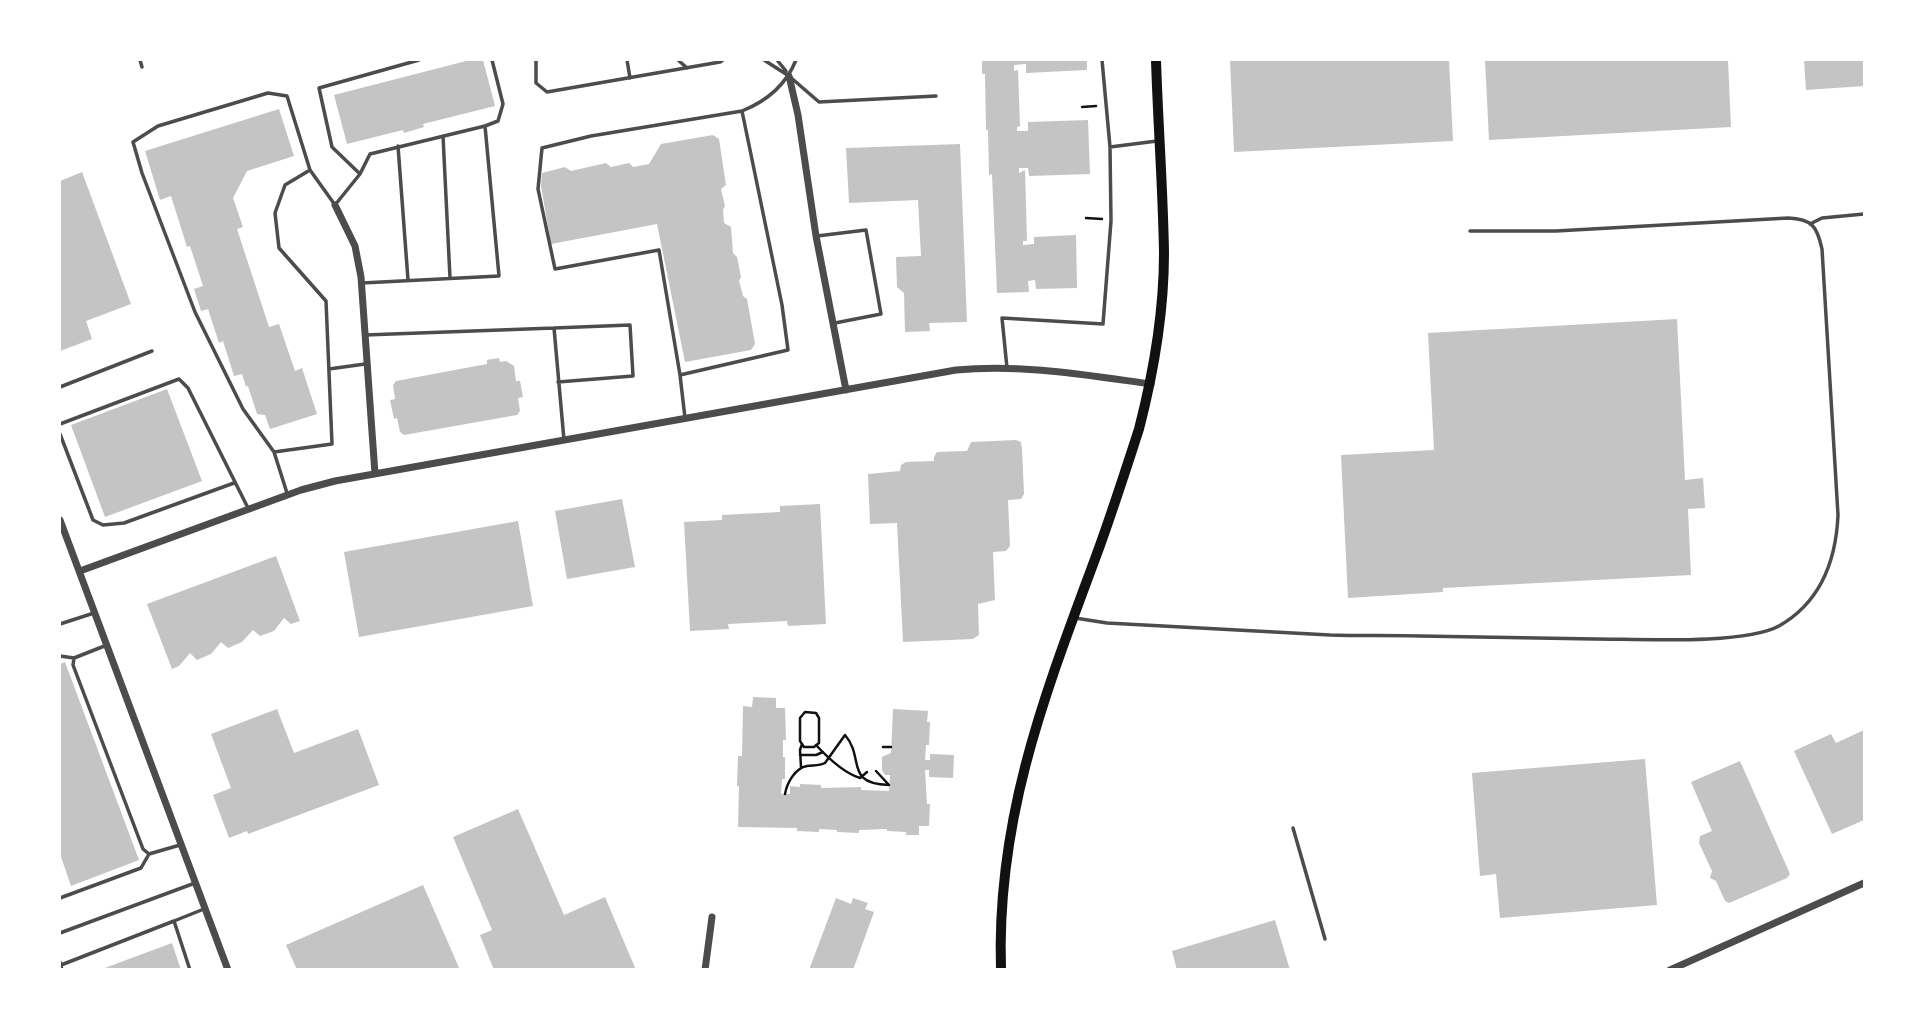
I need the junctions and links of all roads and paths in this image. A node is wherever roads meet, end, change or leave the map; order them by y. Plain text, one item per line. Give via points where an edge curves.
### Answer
1 (140, 60) edge
2 (419, 60) edge
3 (492, 60) edge
4 (536, 60) edge
5 (627, 60) edge
6 (678, 60) edge
7 (723, 60) edge
8 (764, 60) edge
9 (777, 60) edge
10 (796, 60) edge
11 (1102, 60) edge
12 (1156, 60) edge
13 (142, 67) dead end
14 (687, 68) junction
15 (789, 76) junction
16 (630, 78) junction
17 (936, 96) dead end
18 (1097, 106) dead end
19 (1082, 107) dead end
20 (742, 111) junction
21 (485, 126) junction
22 (443, 136) junction
23 (1159, 141) junction
24 (398, 146) junction
25 (1110, 146) junction
26 (310, 170) junction
27 (360, 174) junction
28 (335, 205) junction
29 (1864, 214) edge
30 (1086, 218) dead end
31 (1102, 219) dead end
32 (1810, 224) junction
33 (1470, 231) dead end
34 (816, 236) junction
35 (450, 278) junction
36 (408, 280) junction
37 (362, 283) junction
38 (833, 323) junction
39 (554, 328) junction
40 (365, 335) junction
41 (152, 351) dead end
42 (367, 364) junction
43 (1007, 368) junction
44 (329, 369) junction
45 (680, 375) junction
46 (558, 382) junction
47 (1151, 384) junction
48 (60, 387) edge
49 (846, 390) junction
50 (686, 420) junction
51 (60, 424) edge
52 (60, 434) edge
53 (564, 440) junction
54 (274, 452) junction
55 (375, 474) junction
56 (234, 483) junction
57 (287, 495) junction
58 (249, 509) junction
59 (60, 520) edge
60 (80, 571) junction
61 (96, 613) junction
62 (1073, 618) junction
63 (60, 625) edge
64 (108, 645) junction
65 (60, 656) edge
66 (74, 658) junction
67 (802, 744) junction
68 (816, 745) junction
69 (883, 747) dead end
70 (891, 747) dead end
71 (823, 752) junction
72 (800, 755) junction
73 (830, 758) junction
74 (802, 767) junction
75 (876, 771) dead end
76 (867, 772) dead end
77 (862, 777) junction
78 (785, 794) dead end
79 (1293, 828) dead end
80 (182, 844) junction
81 (149, 854) junction
82 (196, 882) junction
83 (1864, 883) edge
84 (60, 898) edge
85 (205, 908) junction
86 (712, 917) dead end
87 (174, 921) junction
88 (60, 933) edge
89 (1325, 939) dead end
90 (61, 966) edge
91 (190, 970) edge
92 (228, 970) edge
93 (705, 970) edge
94 (1001, 970) edge
95 (1670, 970) edge

1 - 13 lane
2 - 27 lane via 319,88 332,147
3 - 21 lane via 503,104 498,121
4 - 16 lane via 536,83 547,92
5 - 16 lane
6 - 14 lane
7 - 14 lane
8 - 15 lane
9 - 15 lane
10 - 15 lane
11 - 25 lane
12 - 23 main road
14 - 16 lane
15 - 17 lane via 819,102
15 - 20 lane via 761,104
15 - 34 street
18 - 19 path
20 - 45 lane via 788,350
20 - 45 lane via 542,148 538,189 555,269 659,250
21 - 22 lane
21 - 35 lane via 499,276
22 - 24 lane
22 - 35 lane
23 - 25 lane
23 - 47 main road via 1164,254
24 - 27 lane via 370,153
24 - 36 lane
25 - 43 lane via 1111,221 1104,324 1002,318
26 - 28 lane
26 - 44 lane via 285,185 275,213 279,248 326,301
26 - 54 lane via 287,96 268,93 158,125 133,142 195,312 243,409
27 - 28 lane
28 - 37 street via 355,246
29 - 32 lane via 1822,218
30 - 31 path
32 - 33 lane via 1788,218 1556,231
32 - 62 lane via 1822,249 1837,540 1833,561 1811,600 1776,627 1748,635 1647,640 1481,639 1329,635
34 - 38 street
34 - 38 lane via 866,230 881,314
35 - 36 lane
36 - 37 lane
37 - 40 street
38 - 49 street
39 - 40 lane
39 - 46 lane
39 - 46 lane via 630,325 633,376
40 - 42 street
41 - 48 lane
42 - 44 lane
42 - 55 street
43 - 47 street
43 - 49 street via 956,370
44 - 54 lane via 332,444
45 - 50 lane
46 - 53 lane
47 - 62 main road
49 - 50 street
50 - 53 street
51 - 56 lane via 179,379 188,388
52 - 56 lane via 93,520 103,525 124,523
53 - 55 street
54 - 57 lane
55 - 57 street
56 - 58 lane
57 - 58 street
58 - 60 street
59 - 60 street
60 - 61 street
61 - 63 lane
61 - 64 street
62 - 94 main road via 1031,739 1014,806 1003,896
64 - 66 lane
64 - 80 street
65 - 66 lane
66 - 81 lane via 129,812
67 - 68 path
67 - 68 path via 800,718 805,712 819,718
67 - 72 path
68 - 71 path
69 - 70 path
71 - 72 path
71 - 73 path
72 - 74 path
73 - 74 path via 822,765
73 - 77 path via 855,777
73 - 77 path via 845,735
74 - 78 path
75 - 77 path via 889,785 873,785
76 - 77 path
79 - 89 lane
80 - 81 lane
80 - 82 street
81 - 84 lane via 141,868
82 - 85 street
82 - 88 lane
83 - 95 street
85 - 87 lane
85 - 92 street
86 - 93 street
87 - 90 lane
87 - 91 lane

